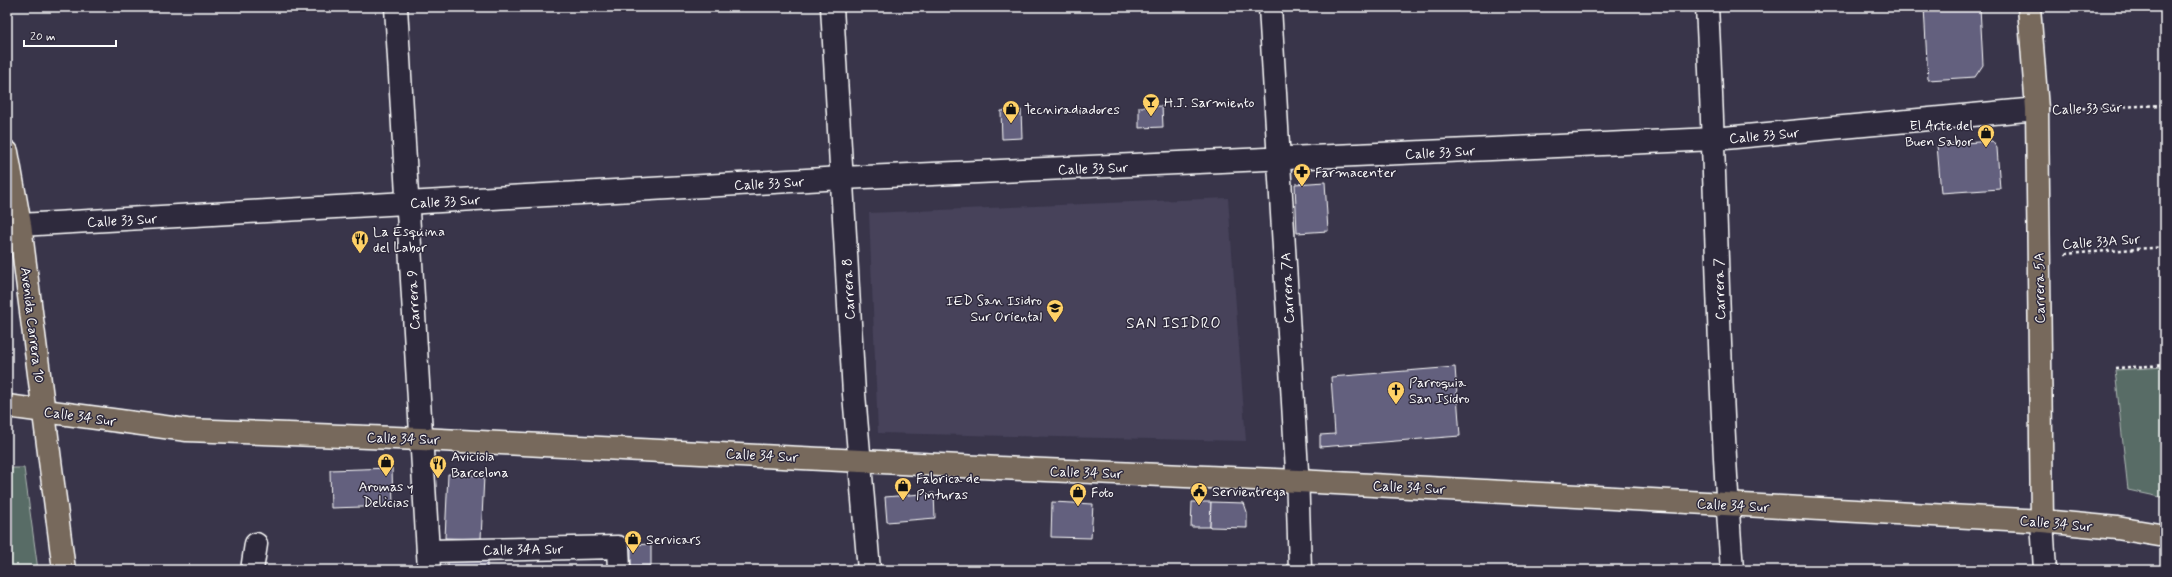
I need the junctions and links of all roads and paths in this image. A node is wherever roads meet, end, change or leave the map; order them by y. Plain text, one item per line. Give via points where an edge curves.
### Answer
1 (396, 7) edge
2 (832, 7) edge
3 (1270, 7) edge
4 (1707, 7) edge
5 (2029, 7) edge
6 (2165, 105) edge
7 (2037, 110) junction
8 (1714, 139) junction
9 (7, 152) edge
10 (1279, 160) junction
11 (842, 178) junction
12 (408, 204) junction
13 (20, 225) junction
14 (2165, 247) edge
15 (2039, 256) junction
16 (2165, 365) edge
17 (2115, 368) dead end
18 (7, 406) edge
19 (44, 411) junction
20 (421, 438) junction
21 (859, 460) junction
22 (1298, 481) junction
23 (1727, 505) junction
24 (2042, 521) junction
25 (2165, 536) edge
26 (256, 544) dead end
27 (429, 560) edge
28 (64, 570) edge
29 (252, 570) edge
30 (619, 570) edge
31 (869, 570) edge
32 (1300, 570) edge
33 (1732, 570) edge
34 (2045, 570) edge

1 - 12 street, Carrera 9
2 - 11 street, Carrera 8
3 - 10 street, Carrera 7A
4 - 8 street, Carrera 7
5 - 7 main road, Carrera 5A
6 - 7 path, Calle 33 Sur
7 - 8 street, Calle 33 Sur
7 - 15 main road, Carrera 5A
8 - 10 street, Calle 33 Sur
8 - 23 street, Carrera 7
9 - 13 main road, Avenida Carrera 10
10 - 11 street, Calle 33 Sur
10 - 22 street, Carrera 7A
11 - 12 street, Calle 33 Sur
11 - 21 street, Carrera 8
12 - 13 street, Calle 33 Sur
12 - 20 street, Carrera 9
13 - 19 main road, Avenida Carrera 10
14 - 15 path, Calle 33A Sur
15 - 24 main road, Carrera 5A
16 - 17 path
18 - 19 main road, Calle 34 Sur
19 - 20 main road, Calle 34 Sur via 187,430
19 - 28 main road, Avenida Carrera 10
20 - 21 main road, Calle 34 Sur
20 - 27 street, Carrera 9
21 - 22 main road, Calle 34 Sur
21 - 31 street, Carrera 8
22 - 23 main road, Calle 34 Sur
22 - 32 street, Carrera 7A
23 - 24 main road, Calle 34 Sur
23 - 33 street, Carrera 7
24 - 25 main road, Calle 34 Sur via 2118,528
24 - 34 street, Carrera 5A
26 - 29 street
27 - 30 street, Calle 34A Sur via 618,547

